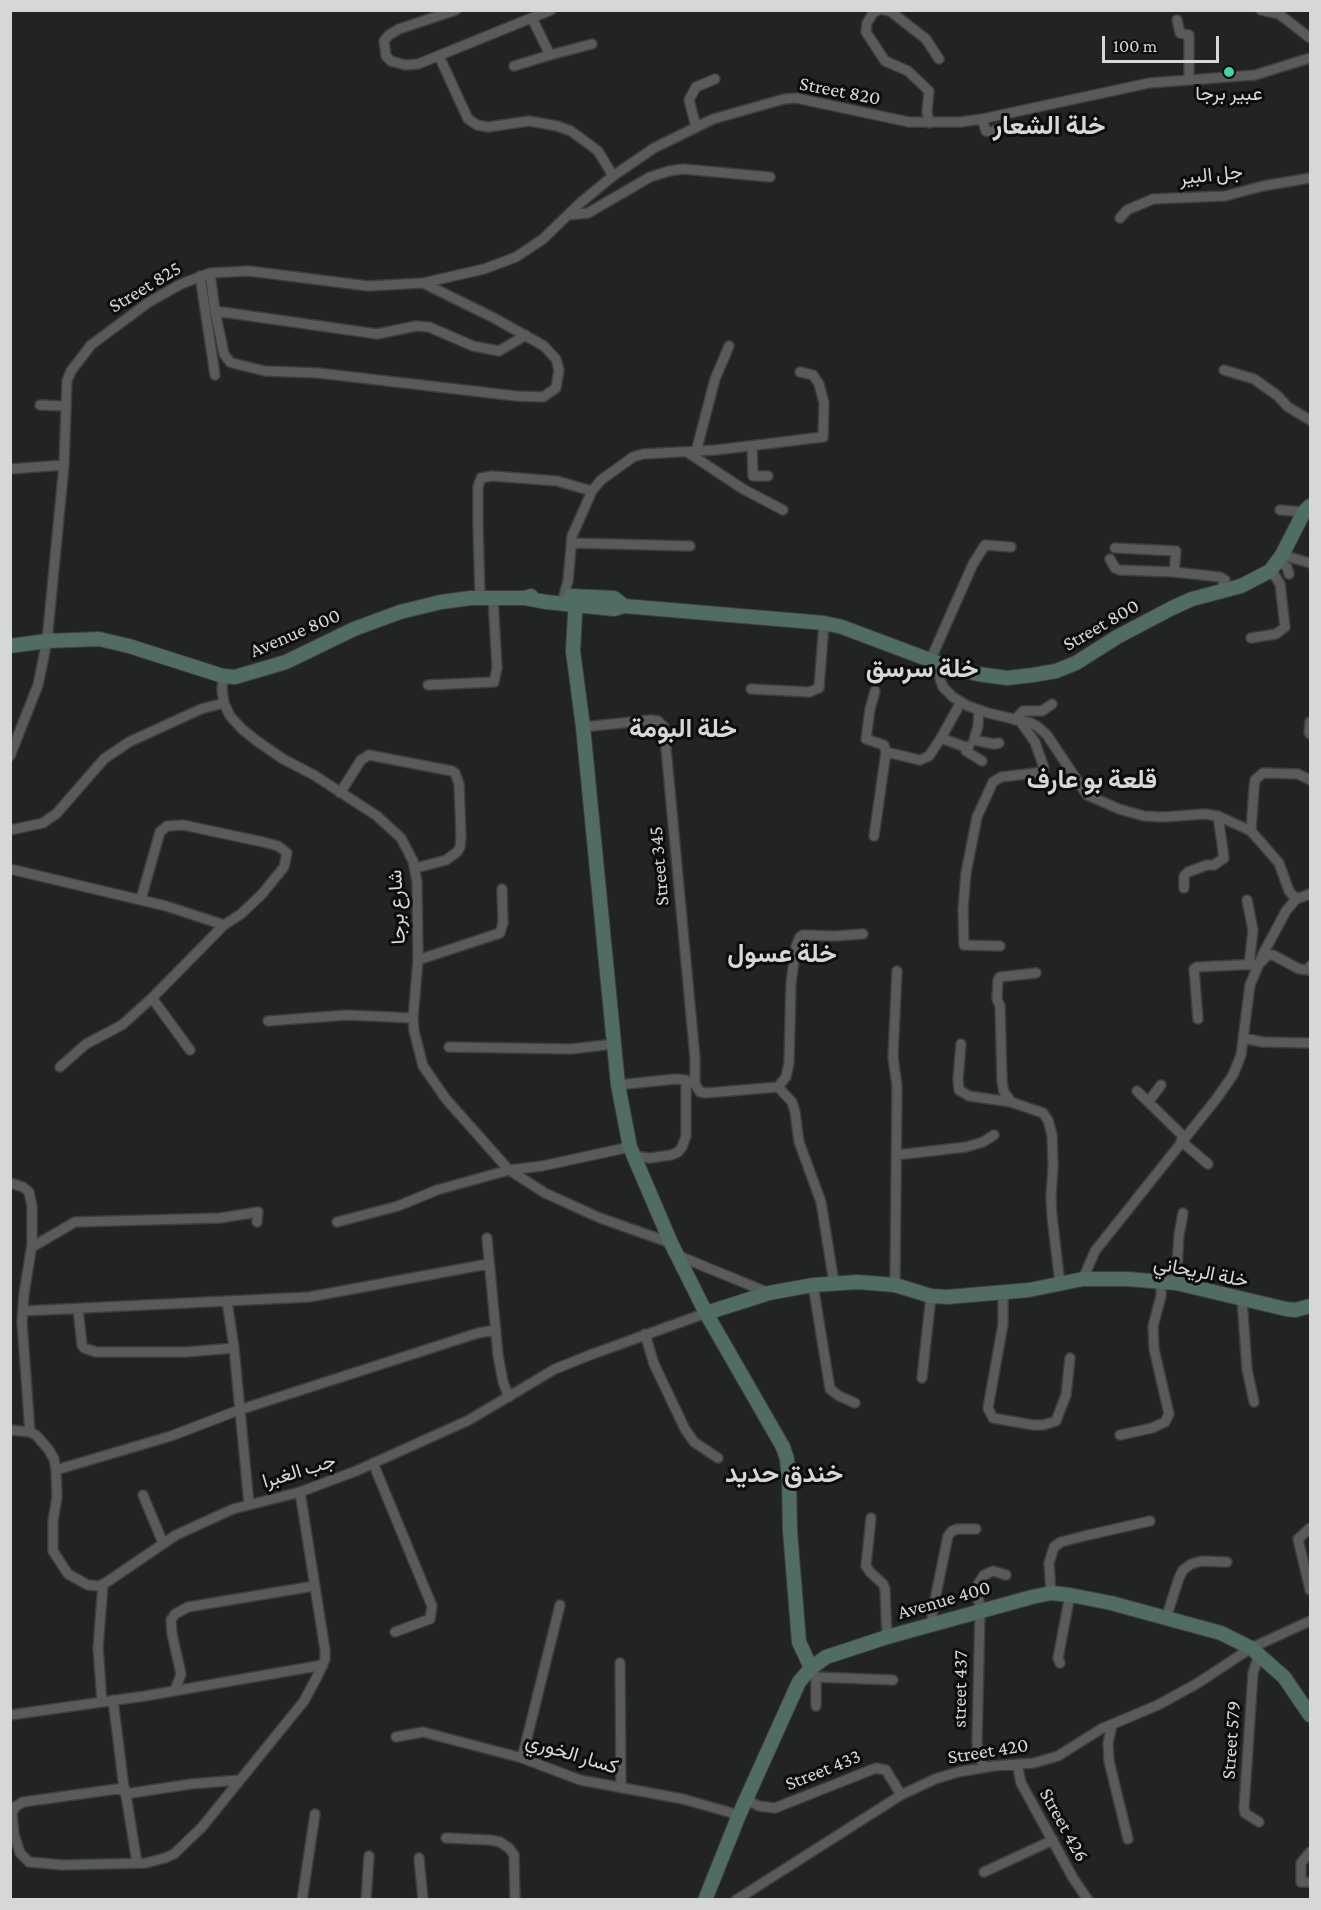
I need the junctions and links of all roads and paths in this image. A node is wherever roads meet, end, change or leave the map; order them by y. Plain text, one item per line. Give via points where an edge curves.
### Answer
1 (456, 10) edge
2 (551, 10) edge
3 (879, 10) edge
4 (885, 10) edge
5 (1262, 10) edge
6 (532, 18) junction
7 (1177, 20) dead end
8 (1311, 38) edge
9 (592, 44) dead end
10 (550, 55) junction
11 (439, 56) junction
12 (1311, 58) edge
13 (939, 59) dead end
14 (514, 66) dead end
15 (715, 79) dead end
16 (1189, 80) junction
17 (982, 119) junction
18 (929, 123) junction
19 (696, 127) junction
20 (999, 128) dead end
21 (614, 176) junction
22 (770, 177) dead end
23 (1311, 178) edge
24 (568, 214) junction
25 (1120, 218) dead end
26 (210, 273) junction
27 (200, 276) junction
28 (423, 283) junction
29 (215, 311) junction
30 (526, 335) junction
31 (729, 346) dead end
32 (1224, 370) dead end
33 (800, 372) dead end
34 (215, 375) dead end
35 (40, 405) dead end
36 (66, 406) junction
37 (1311, 420) edge
38 (752, 446) junction
39 (692, 452) junction
40 (64, 465) junction
41 (10, 469) edge
42 (768, 476) dead end
43 (592, 491) junction
44 (1307, 509) edge
45 (783, 510) dead end
46 (1280, 510) dead end
47 (571, 543) junction
48 (690, 546) dead end
49 (1011, 547) dead end
50 (1115, 548) dead end
51 (1110, 559) dead end
52 (1277, 563) junction
53 (1311, 563) edge
54 (1174, 572) junction
55 (1289, 574) dead end
56 (1221, 590) junction
57 (570, 596) junction
58 (487, 598) junction
59 (525, 598) joint
60 (824, 623) junction
61 (1251, 638) dead end
62 (47, 641) junction
63 (10, 646) edge
64 (935, 663) junction
65 (223, 676) junction
66 (428, 685) dead end
67 (751, 689) dead end
68 (875, 691) dead end
69 (961, 702) junction
70 (224, 703) junction
71 (1052, 704) dead end
72 (979, 710) junction
73 (1018, 720) junction
74 (1311, 722) edge
75 (583, 727) junction
76 (1311, 734) edge
77 (941, 738) junction
78 (999, 742) dead end
79 (971, 744) junction
80 (886, 752) junction
81 (10, 756) edge
82 (982, 761) dead end
83 (1309, 781) edge
84 (340, 793) junction
85 (1218, 816) junction
86 (10, 830) edge
87 (1251, 831) junction
88 (874, 836) dead end
89 (416, 868) junction
90 (10, 869) edge
91 (1184, 888) dead end
92 (502, 889) dead end
93 (1311, 894) edge
94 (141, 899) junction
95 (1296, 899) junction
96 (1246, 900) dead end
97 (224, 925) junction
98 (863, 934) dead end
99 (1000, 945) dead end
100 (418, 960) junction
101 (1254, 965) junction
102 (1310, 969) edge
103 (897, 971) dead end
104 (1036, 973) dead end
105 (152, 998) junction
106 (413, 1018) junction
107 (1198, 1019) dead end
108 (268, 1021) dead end
109 (1243, 1038) junction
110 (1311, 1043) edge
111 (614, 1044) junction
112 (961, 1044) dead end
113 (449, 1047) dead end
114 (190, 1050) dead end
115 (60, 1067) dead end
116 (686, 1080) junction
117 (695, 1084) junction
118 (618, 1085) junction
119 (1161, 1085) dead end
120 (778, 1087) junction
121 (1137, 1091) dead end
122 (1149, 1101) junction
123 (1011, 1102) junction
124 (994, 1135) dead end
125 (1183, 1139) junction
126 (632, 1151) junction
127 (896, 1155) junction
128 (1208, 1164) dead end
129 (509, 1170) junction
130 (10, 1184) edge
131 (1183, 1213) dead end
132 (257, 1222) dead end
133 (338, 1222) dead end
134 (487, 1238) dead end
135 (670, 1243) junction
136 (32, 1247) junction
137 (679, 1256) junction
138 (488, 1264) junction
139 (1079, 1280) junction
140 (1168, 1282) junction
141 (834, 1283) junction
142 (1060, 1284) junction
143 (813, 1285) junction
144 (895, 1285) junction
145 (770, 1293) junction
146 (1003, 1293) junction
147 (931, 1296) junction
148 (1242, 1299) junction
149 (227, 1301) junction
150 (1311, 1306) edge
151 (78, 1309) junction
152 (23, 1311) junction
153 (706, 1313) junction
154 (496, 1330) junction
155 (645, 1334) junction
156 (234, 1348) junction
157 (1070, 1358) dead end
158 (922, 1378) dead end
159 (509, 1397) junction
160 (855, 1402) dead end
161 (1254, 1402) dead end
162 (239, 1410) junction
163 (10, 1431) edge
164 (30, 1432) junction
165 (1120, 1435) dead end
166 (718, 1458) dead end
167 (373, 1463) junction
168 (56, 1470) junction
169 (300, 1492) junction
170 (143, 1495) dead end
171 (249, 1504) junction
172 (871, 1518) dead end
173 (1150, 1521) dead end
174 (1311, 1528) edge
175 (976, 1529) dead end
176 (163, 1543) junction
177 (1227, 1562) dead end
178 (1006, 1575) dead end
179 (103, 1584) junction
180 (314, 1586) junction
181 (1311, 1590) edge
182 (1051, 1593) junction
183 (1070, 1595) junction
184 (560, 1605) dead end
185 (980, 1611) junction
186 (1166, 1618) junction
187 (1311, 1621) edge
188 (933, 1625) junction
189 (395, 1632) dead end
190 (887, 1637) junction
191 (1255, 1652) junction
192 (620, 1663) dead end
193 (1060, 1663) dead end
194 (323, 1665) junction
195 (814, 1672) junction
196 (893, 1680) dead end
197 (175, 1690) junction
198 (113, 1700) junction
199 (102, 1702) junction
200 (816, 1706) dead end
201 (1308, 1708) edge
202 (10, 1715) edge
203 (1112, 1725) junction
204 (396, 1737) dead end
205 (522, 1758) junction
206 (1017, 1764) junction
207 (984, 1767) junction
208 (239, 1780) junction
209 (621, 1788) junction
210 (125, 1791) junction
211 (901, 1796) junction
212 (746, 1800) junction
213 (315, 1814) dead end
214 (739, 1815) junction
215 (1259, 1821) dead end
216 (446, 1838) dead end
217 (1128, 1839) dead end
218 (1053, 1840) junction
219 (1311, 1852) edge
220 (369, 1856) dead end
221 (419, 1858) dead end
222 (137, 1863) junction
223 (984, 1872) dead end
224 (1311, 1882) edge
225 (302, 1899) edge
226 (366, 1899) edge
227 (423, 1899) edge
228 (515, 1899) edge
229 (705, 1899) edge
230 (736, 1899) edge
231 (1088, 1899) edge

1 - 11 street via 399,29 384,40 386,56 397,63 418,63
2 - 6 street
3 - 18 street via 867,23 866,32 885,61 908,71 929,91
4 - 13 street via 926,39
5 - 8 street via 1279,14
6 - 10 street
6 - 11 street
7 - 16 street via 1180,33 1189,35
9 - 10 street
10 - 14 street
11 - 21 street via 468,119 488,127 529,121 571,131 598,151
12 - 16 street, Street 820 via 1255,75
15 - 19 street via 696,87 689,100
16 - 17 street, Street 820 via 1115,89
17 - 18 street, Street 820
17 - 20 street via 986,131
18 - 19 street, Street 820 via 890,119 796,98 747,108
19 - 21 street, Street 820 via 654,148
21 - 24 street, Street 825
22 - 24 street via 669,171 650,177 588,213
23 - 25 street, جل البير via 1225,196 1153,199 1127,210
24 - 28 street, Street 825 via 543,239 516,257
26 - 27 street, Street 825
26 - 28 street, Street 825 via 249,271 368,286
26 - 29 street
27 - 34 street
27 - 36 street, Street 825 via 149,302 91,345 69,376
28 - 30 street
29 - 30 street via 377,334 429,327 473,346 498,351
29 - 30 street via 224,354 236,364 265,371 543,397 556,388 556,359 550,350
31 - 39 street
32 - 37 street via 1254,379
33 - 38 street via 813,375 819,384 824,403 823,437
35 - 36 street
36 - 40 street, Street 825
38 - 39 street
38 - 42 street via 753,476
39 - 43 street via 655,452 633,457
39 - 45 street via 743,489
40 - 41 street
40 - 62 street, Street 825
43 - 47 street
43 - 58 street via 557,481 481,478 478,524
44 - 46 street
44 - 52 main road
47 - 48 street
47 - 57 street
49 - 64 street via 985,545 973,564
50 - 54 street via 1176,551
51 - 54 street via 1120,570
52 - 53 street
52 - 55 street via 1287,567
52 - 56 main road, Street 800 via 1253,581
52 - 61 street via 1275,576 1280,584 1285,627 1276,634
54 - 56 street via 1220,577 1225,580
56 - 64 main road, Street 800 via 1166,611 1056,671 1007,678
57 - 59 main road, Street 800 via 546,594
57 - 60 main road, Street 800 via 614,598 624,606
57 - 75 main road
58 - 59 main road, Avenue 800
58 - 65 main road, Avenue 800 via 441,602 400,612 286,662 243,676
58 - 66 street via 497,668 494,682
60 - 64 main road, Street 800
60 - 67 street via 819,688 808,692
62 - 63 main road, Avenue 800
62 - 65 main road, Avenue 800 via 99,639
62 - 81 street, Street 825 via 38,685
64 - 69 street via 943,687
65 - 70 street
68 - 80 street via 866,739 884,745
69 - 72 street
69 - 77 street
70 - 84 street, شارع برجا via 242,729
70 - 86 street via 201,709 129,742 104,759 57,813 43,823
71 - 73 street via 1042,711 1023,711
72 - 73 street
72 - 79 street
73 - 85 street via 1047,735 1087,795 1102,803 1144,816
73 - 99 street via 1035,742 1043,772 1001,777 993,782 977,817 963,909 964,945
74 - 76 street
75 - 111 main road
75 - 117 street, Street 345 via 651,720 664,728
77 - 79 street
77 - 80 street via 929,756 920,760
78 - 79 street
79 - 82 street via 966,751
80 - 88 street
83 - 87 street via 1298,774 1263,773 1255,780
84 - 89 street, شارع برجا via 390,826 401,838
84 - 89 street via 361,760 369,755 455,773 459,784 460,847 446,860
85 - 87 street
85 - 91 street via 1224,858 1188,872
87 - 95 street via 1279,863
89 - 100 street, شارع برجا
90 - 94 street
92 - 100 street via 500,933
93 - 95 street
94 - 97 street
94 - 97 street via 160,832 167,826 201,828 282,848 288,855 280,873 252,904
95 - 101 street
96 - 101 street
97 - 105 street
98 - 120 street via 800,937 791,983 789,1063 786,1077
100 - 106 street, شارع برجا
101 - 102 street via 1273,955 1299,969
101 - 107 street via 1194,969
101 - 109 street
103 - 127 street via 892,1057 897,1086
104 - 123 street via 998,980 1002,1082
105 - 114 street
105 - 115 street via 122,1025 86,1044
106 - 108 street via 347,1015
106 - 129 street, شارع برجا via 417,1047 427,1071 446,1099
109 - 110 street
109 - 125 street via 1233,1075
111 - 113 street via 571,1049
111 - 118 main road
112 - 123 street via 959,1090 969,1096
116 - 117 street
116 - 118 street
116 - 126 street via 687,1136 682,1147 671,1155 650,1158
117 - 120 street via 700,1092 706,1093
118 - 126 main road
119 - 122 street
120 - 141 street via 792,1102 795,1112 799,1142 820,1202
121 - 122 street
122 - 125 street
123 - 142 street via 1043,1113 1048,1120 1052,1135 1051,1206
124 - 127 street via 966,1148
125 - 128 street
125 - 139 street via 1095,1251
126 - 129 street
126 - 135 main road
127 - 144 street
129 - 133 street
129 - 135 street, شارع برجا via 561,1202
130 - 136 street via 23,1186 29,1192
131 - 140 street
132 - 136 street via 258,1212 220,1218 75,1222
134 - 138 street
135 - 137 main road
136 - 152 street
137 - 145 street
137 - 153 main road
138 - 149 street via 309,1297
138 - 154 street
139 - 140 main road, خلة الريحاني
139 - 142 main road, خلة الريحاني
140 - 148 main road, خلة الريحاني
140 - 165 street via 1153,1326 1154,1349 1169,1414 1165,1422 1152,1428
141 - 143 main road, خلة الريحاني
141 - 144 main road, خلة الريحاني
142 - 146 main road, خلة الريحاني
143 - 145 main road, خلة الريحاني
143 - 160 street via 830,1389
144 - 147 main road, خلة الريحاني
145 - 153 main road, خلة الريحاني
146 - 147 main road, خلة الريحاني
146 - 157 street via 1003,1324 988,1408 993,1418 1033,1425 1056,1421 1066,1395
147 - 158 street
148 - 150 main road, خلة الريحاني via 1294,1310
148 - 161 street via 1246,1369
149 - 151 street
149 - 156 street
151 - 152 street
151 - 156 street via 82,1345 96,1352
152 - 164 street
153 - 155 street, جب الغبرا
153 - 195 main road via 777,1434 787,1459 799,1642
154 - 159 street via 503,1382
154 - 162 street
155 - 159 street, جب الغبرا via 555,1369
155 - 166 street via 654,1364 685,1429 694,1442
156 - 162 street
159 - 167 street, جب الغبرا via 469,1420
162 - 168 street via 171,1436
162 - 171 street
163 - 164 street
164 - 168 street via 49,1450
167 - 169 street, جب الغبرا
167 - 189 street via 432,1606 430,1619
168 - 179 street via 53,1551 74,1579 93,1586
169 - 171 street, جب الغبرا
169 - 180 street
170 - 176 street
171 - 176 street, جب الغبرا
172 - 190 street via 866,1566 885,1589
173 - 182 street via 1054,1547 1049,1563
174 - 181 street via 1298,1539
175 - 188 street via 957,1529 948,1536
176 - 179 street, جب الغبرا
177 - 186 street via 1202,1561 1183,1570
178 - 185 street, street 437 via 993,1571 984,1575 977,1586
179 - 199 street via 98,1648
180 - 194 street via 325,1640
180 - 197 street via 188,1607 175,1614 171,1620 172,1634 181,1674
182 - 183 main road, Avenue 400
182 - 185 main road, Avenue 400
183 - 186 main road, Avenue 400
183 - 193 street
184 - 205 street
185 - 188 main road, Avenue 400
185 - 207 street, street 437 via 977,1724 978,1754
186 - 191 main road, Avenue 400 via 1221,1633
187 - 191 street, Street 420
188 - 190 main road, Avenue 400
190 - 195 main road, Avenue 400 via 835,1653
191 - 201 main road, Avenue 400 via 1284,1677
191 - 203 street, Street 420 via 1158,1705
191 - 215 street, Street 579 via 1244,1808 1245,1813
192 - 209 street
194 - 197 street
194 - 208 street via 304,1701
195 - 196 street
195 - 200 street
195 - 212 main road, Avenue 400 via 799,1682
197 - 198 street
198 - 199 street
198 - 210 street
199 - 202 street
203 - 206 street, Street 420 via 1058,1756
203 - 217 street via 1109,1761
204 - 205 street, كسار الخوري via 423,1732
205 - 209 street, كسار الخوري via 580,1780
206 - 207 street, Street 420
206 - 218 street, Street 426 via 1021,1783
207 - 211 street, Street 420 via 944,1776
208 - 210 street
208 - 222 street via 202,1827 174,1854
209 - 214 street, كسار الخوري via 683,1799
210 - 222 street
210 - 222 street via 20,1804 12,1813 14,1834 20,1853 29,1862
211 - 212 street, Street 433 via 886,1770 876,1768 775,1808
211 - 230 street, Street 420
212 - 214 main road, Avenue 400
213 - 225 street
214 - 229 main road, Avenue 400
216 - 228 street via 489,1840 509,1848 514,1855
218 - 223 street
218 - 231 street, Street 426
219 - 224 street via 1301,1863 1301,1882
220 - 226 street
221 - 227 street

